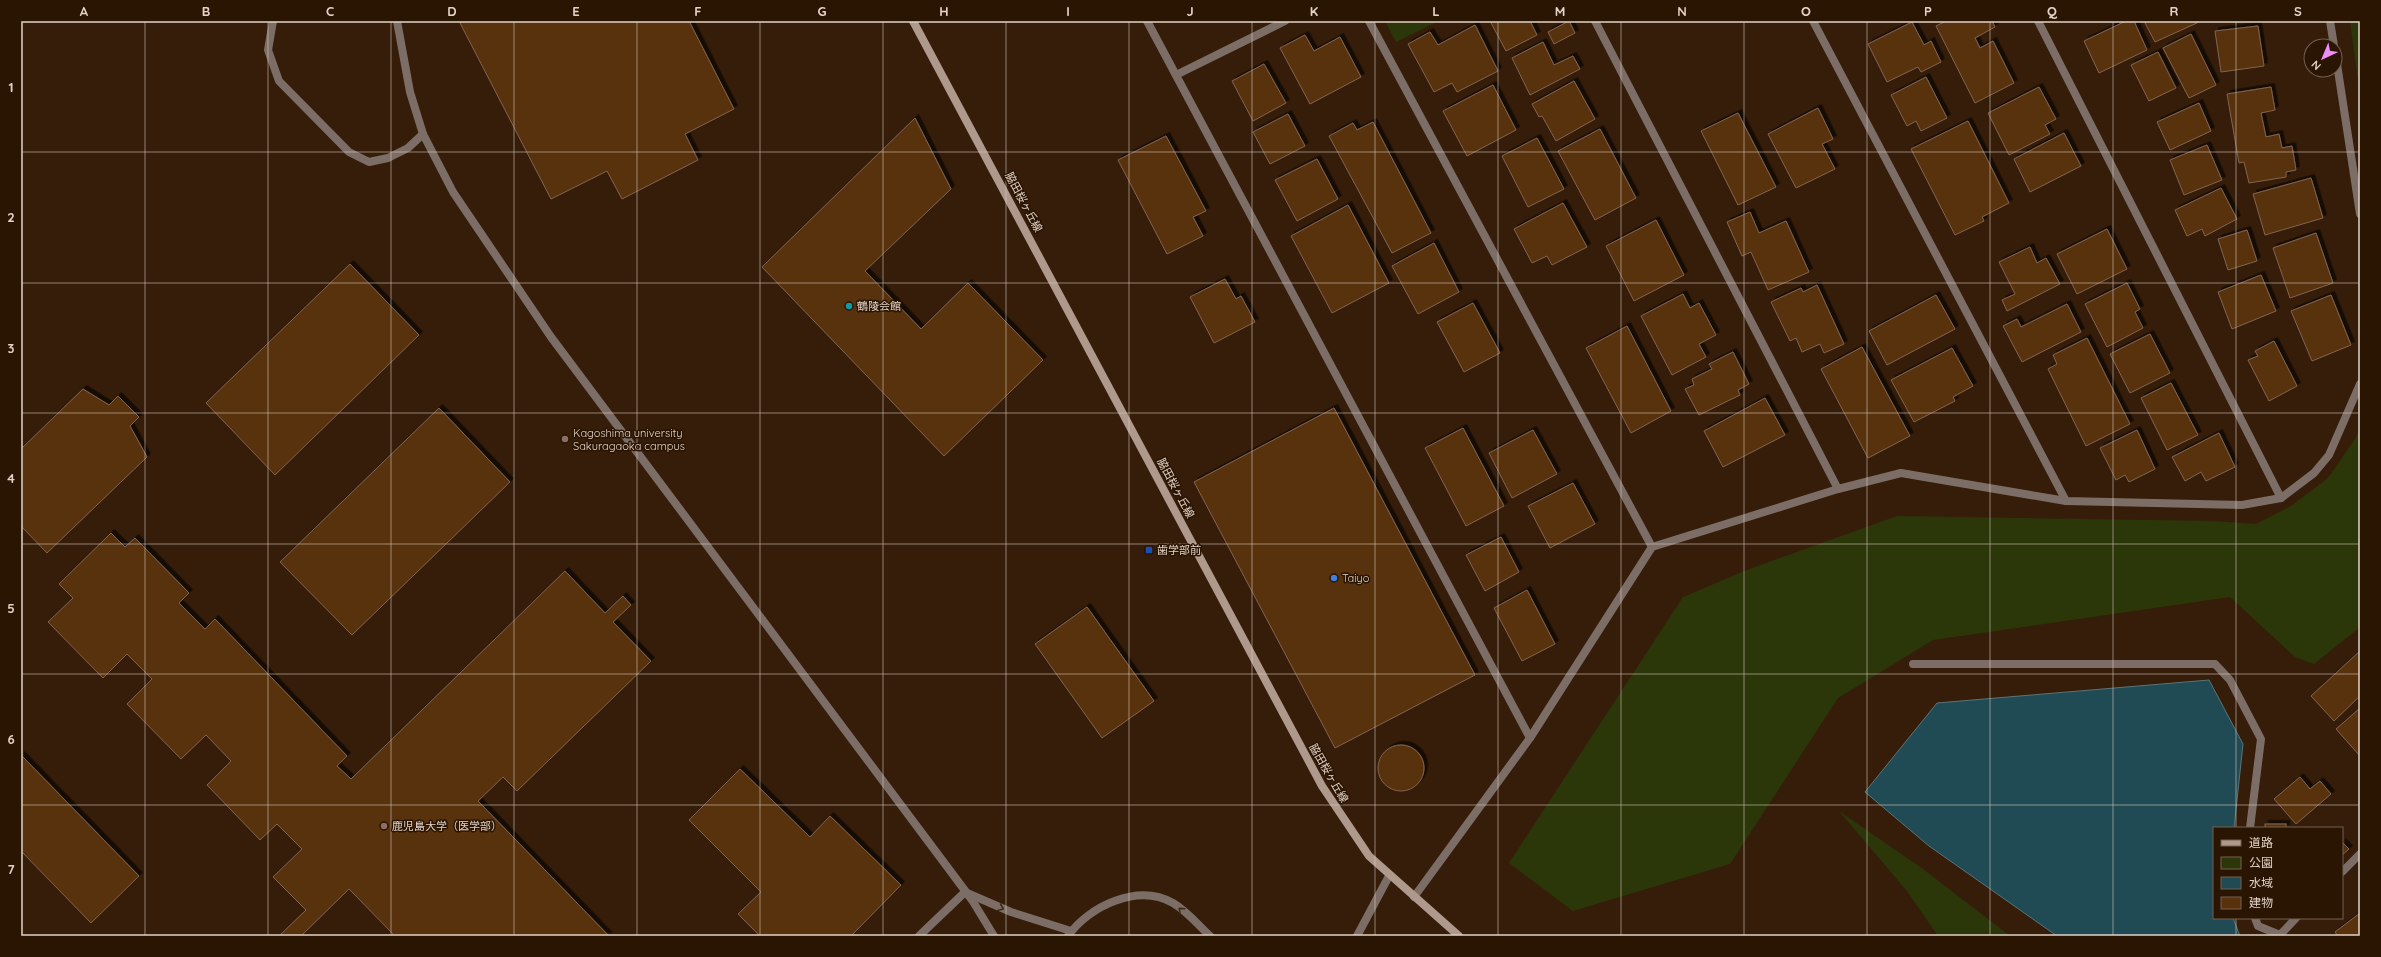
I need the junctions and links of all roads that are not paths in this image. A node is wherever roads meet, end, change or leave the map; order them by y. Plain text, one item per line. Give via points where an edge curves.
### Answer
1 (273, 21) edge
2 (397, 21) edge
3 (913, 21) edge
4 (1148, 21) edge
5 (1285, 21) edge
6 (1369, 21) edge
7 (1595, 21) edge
8 (1813, 21) edge
9 (2038, 21) edge
10 (2330, 21) edge
11 (2333, 38) edge
12 (1176, 75) junction
13 (2339, 78) edge
14 (422, 134) junction
15 (2360, 214) edge
16 (2360, 384) edge
17 (1838, 489) junction
18 (2281, 498) junction
19 (2066, 501) junction
20 (1652, 547) junction
21 (1913, 664) dead end
22 (1530, 738) junction
23 (2250, 827) edge
24 (2360, 854) edge
25 (2343, 871) edge
26 (1389, 876) junction
27 (965, 892) junction
28 (1414, 897) junction
29 (2255, 919) edge
30 (2295, 919) edge
31 (1070, 934) edge
32 (919, 936) edge
33 (994, 936) edge
34 (1210, 936) edge
35 (1357, 936) edge
36 (1459, 936) edge

1 - 14 street via 268,50 279,81 349,152 369,162 388,158 408,148
2 - 14 street via 410,92
3 - 26 street, 脇田桜ヶ丘線 via 1322,786 1369,856
4 - 12 street
5 - 12 street
6 - 20 street
7 - 17 street
8 - 19 street
9 - 18 street
10 - 11 street
12 - 22 street
13 - 15 street
14 - 27 street via 453,192 551,337
16 - 18 street via 2329,455 2314,473
17 - 19 street via 1901,473
17 - 20 street
18 - 19 street via 2242,505
20 - 22 street
21 - 23 street via 2215,664 2230,680 2261,739
22 - 28 street
24 - 25 street
26 - 28 street, 脇田桜ヶ丘線
26 - 35 street
27 -> 31 street
27 - 32 street
27 - 33 street
28 - 36 street, 脇田桜ヶ丘線
29 - 30 street via 2258,926 2280,935
34 -> 31 street via 1173,903 1152,896 1127,897 1098,908 1077,923

